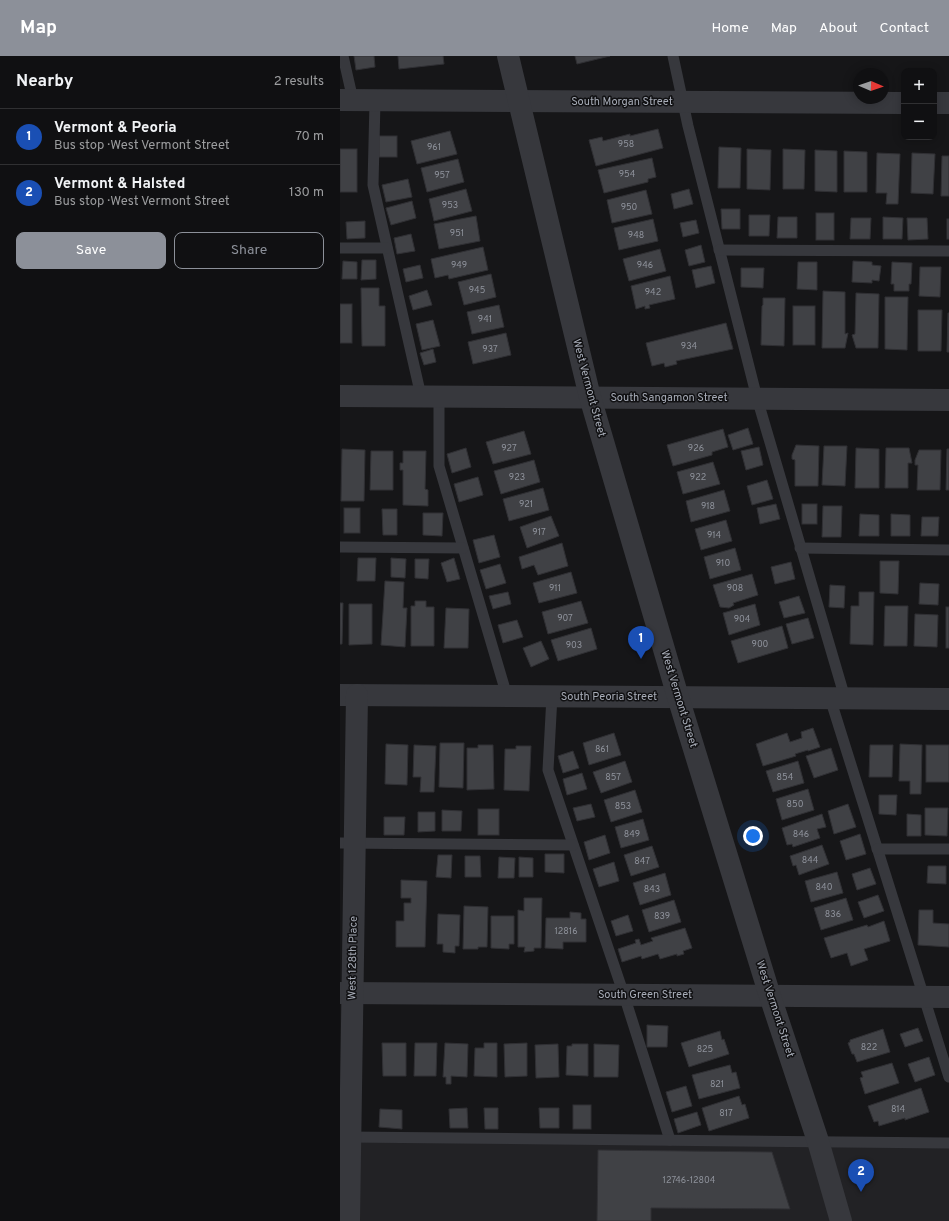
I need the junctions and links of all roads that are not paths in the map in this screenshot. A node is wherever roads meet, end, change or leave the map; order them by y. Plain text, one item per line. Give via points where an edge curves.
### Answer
1 (343, 56) edge
2 (508, 56) edge
3 (673, 56) edge
4 (346, 100) edge
5 (375, 101) junction
6 (518, 102) junction
7 (682, 102) junction
8 (901, 103) edge
9 (937, 103) edge
10 (949, 104) edge
11 (340, 248) edge
12 (387, 248) junction
13 (719, 250) junction
14 (949, 251) edge
15 (340, 396) edge
16 (430, 397) junction
17 (590, 397) junction
18 (757, 398) junction
19 (949, 400) edge
20 (340, 547) edge
21 (463, 548) junction
22 (800, 548) junction
23 (949, 550) edge
24 (349, 695) edge
25 (507, 696) junction
26 (552, 696) junction
27 (678, 697) junction
28 (837, 698) junction
29 (949, 699) edge
30 (347, 843) edge
31 (573, 845) junction
32 (877, 849) junction
33 (949, 849) edge
34 (346, 993) edge
35 (624, 995) junction
36 (770, 996) junction
37 (923, 997) junction
38 (949, 997) edge
39 (949, 1077) edge
40 (345, 1137) edge
41 (670, 1140) junction
42 (818, 1141) junction
43 (949, 1142) edge
44 (349, 1221) edge
45 (841, 1221) edge

1 - 4 lane
2 - 6 street, West Vermont Street
3 - 7 lane
4 - 5 street, South Morgan Street
5 - 6 street, South Morgan Street
5 - 12 lane via 373,185
6 - 7 street, South Morgan Street
6 - 17 street, West Vermont Street
7 - 8 street, South Morgan Street
7 - 13 lane
9 - 10 street
11 - 12 lane
12 - 16 lane
13 - 14 lane
13 - 18 lane
15 - 16 street, South Sangamon Street
16 - 17 street, South Sangamon Street
16 - 21 lane via 439,466
17 - 18 street, South Sangamon Street
17 - 27 street, West Vermont Street
18 - 19 street, South Sangamon Street
18 - 22 lane
20 - 21 lane
21 - 25 lane
22 - 23 lane
22 - 28 lane
24 - 25 street, South Peoria Street
24 - 30 street, West 128th Place
25 - 26 street, South Peoria Street
26 - 27 street, South Peoria Street
26 - 31 lane via 548,770
27 - 28 street, South Peoria Street
27 - 36 street, West Vermont Street
28 - 29 street, South Peoria Street
28 - 32 lane
30 - 31 lane
30 - 34 street, West 128th Place
31 - 35 lane
32 - 33 lane
32 - 37 lane
34 - 35 street, South Green Street
34 - 40 street, West 128th Place
35 - 36 street, South Green Street
35 - 41 lane
36 - 37 street, South Green Street
36 - 42 street, West Vermont Street
37 - 38 street, South Green Street
37 - 39 lane
40 - 41 lane
40 - 44 street, West 128th Place
41 - 42 lane
42 - 43 lane
42 - 45 street, West Vermont Street

